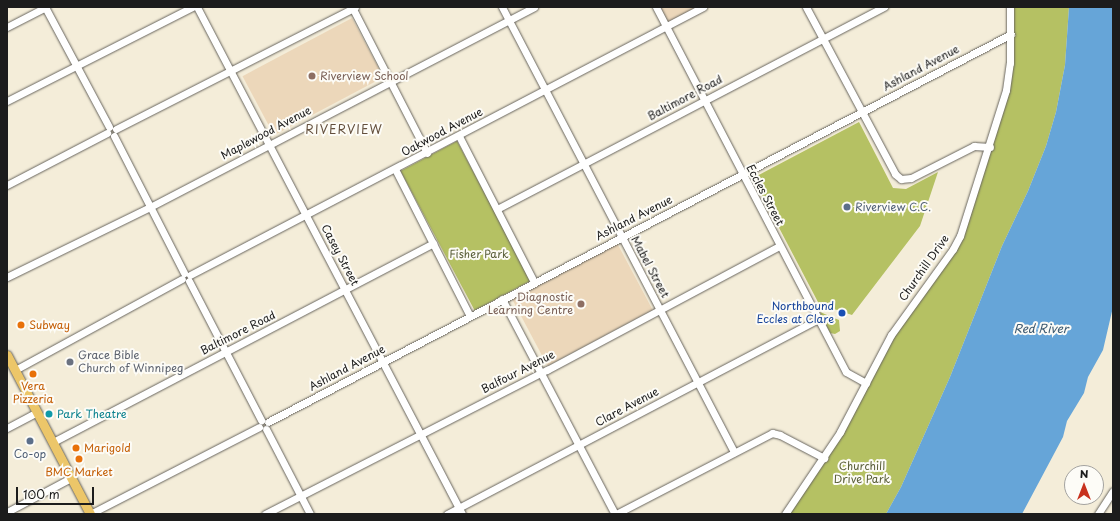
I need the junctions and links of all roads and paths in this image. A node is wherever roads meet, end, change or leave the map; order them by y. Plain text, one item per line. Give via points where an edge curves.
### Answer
1 (45, 7) edge
2 (192, 7) edge
3 (197, 7) edge
4 (353, 7) edge
5 (502, 7) edge
6 (534, 7) edge
7 (656, 7) edge
8 (703, 7) edge
9 (806, 7) edge
10 (884, 7) edge
11 (1010, 7) edge
12 (509, 20) junction
13 (666, 26) junction
14 (7, 27) edge
15 (1011, 34) junction
16 (822, 39) junction
17 (76, 66) junction
18 (230, 71) junction
19 (389, 82) junction
20 (546, 91) junction
21 (7, 101) edge
22 (703, 101) junction
23 (861, 112) junction
24 (112, 131) junction
25 (459, 136) junction
26 (268, 144) junction
27 (990, 147) junction
28 (426, 152) junction
29 (584, 163) junction
30 (395, 169) junction
31 (742, 174) junction
32 (7, 185) edge
33 (150, 207) junction
34 (496, 209) junction
35 (306, 215) junction
36 (622, 237) junction
37 (433, 243) junction
38 (779, 246) junction
39 (7, 277) edge
40 (186, 277) junction
41 (534, 282) junction
42 (345, 289) junction
43 (502, 299) junction
44 (661, 310) junction
45 (470, 316) junction
46 (817, 320) junction
47 (226, 351) junction
48 (8, 357) edge
49 (382, 362) junction
50 (15, 370) junction
51 (540, 373) junction
52 (698, 382) junction
53 (866, 383) junction
54 (37, 412) junction
55 (263, 425) junction
56 (7, 428) edge
57 (420, 434) junction
58 (53, 442) junction
59 (579, 445) junction
60 (734, 452) junction
61 (824, 458) junction
62 (71, 478) junction
63 (1113, 492) edge
64 (300, 496) junction
65 (460, 511) edge
66 (7, 512) edge
67 (90, 514) edge
68 (265, 514) edge
69 (310, 514) edge
70 (447, 514) edge
71 (615, 514) edge
72 (785, 514) edge
73 (1098, 514) edge

1 - 14 street
1 - 17 street
2 - 17 street
3 - 18 street, Casey Street
4 - 18 street
4 - 19 street
5 - 12 street, Mabel Street
6 - 12 street, Maplewood Avenue
7 - 13 street, Eccles Street
8 - 13 street, Oakwood Avenue
9 - 16 street
10 - 16 street, Baltimore Road
11 - 15 street, Churchill Drive
12 - 19 street, Maplewood Avenue
12 - 20 street, Mabel Street
13 - 20 street, Oakwood Avenue
13 - 22 street, Eccles Street
15 - 23 street, Ashland Avenue
15 - 27 street, Churchill Drive via 1006,90
16 - 22 street, Baltimore Road
16 - 23 street
17 - 21 street
17 - 24 street
18 - 24 street
18 - 26 street, Casey Street
19 - 26 street, Maplewood Avenue
19 - 28 street
20 - 25 street, Oakwood Avenue
20 - 29 street, Mabel Street
22 - 29 street, Baltimore Road
22 - 31 street, Eccles Street
23 - 27 street via 894,174 901,178 911,178 974,146
23 - 31 street, Ashland Avenue
24 - 32 street
24 - 33 street
25 - 28 street, Oakwood Avenue
25 - 34 street
26 - 33 street, Maplewood Avenue
26 - 35 street, Casey Street
27 - 53 street, Churchill Drive via 953,249 898,323
28 - 30 street, Oakwood Avenue
29 - 34 street, Baltimore Road
29 - 36 street, Mabel Street
30 - 35 street, Oakwood Avenue
30 - 37 street
31 - 36 street, Ashland Avenue
31 - 38 street, Eccles Street
33 - 39 street, Maplewood Avenue
33 - 40 street
34 - 41 street
35 - 40 street, Oakwood Avenue
35 - 42 street, Casey Street
36 - 41 street, Ashland Avenue
36 - 44 street, Mabel Street
37 - 42 street, Baltimore Road
37 - 45 street
38 - 44 street, Balfour Avenue
38 - 46 street, Eccles Street
40 - 47 street
40 - 50 street, Oakwood Avenue
41 - 43 street, Ashland Avenue
42 - 47 street, Baltimore Road
42 - 49 street, Casey Street
43 - 45 street, Ashland Avenue
43 - 51 street
44 - 51 street, Balfour Avenue
44 - 52 street, Mabel Street
45 - 49 street, Ashland Avenue
46 - 52 street, Clare Avenue
46 - 53 street, Eccles Street via 846,372
47 - 55 street
47 - 58 street, Baltimore Road
48 - 50 main road
49 - 55 street, Ashland Avenue
49 - 57 street, Casey Street
50 - 54 main road
51 - 57 street, Balfour Avenue
51 - 59 street
52 - 59 street, Clare Avenue
52 - 60 street, Mabel Street
53 - 61 street, Churchill Drive
54 - 56 street
54 - 58 main road
55 - 64 street
55 - 67 street, Ashland Avenue
57 - 64 street, Balfour Avenue
57 - 65 street, Casey Street
58 - 62 main road
59 - 65 street, Clare Avenue
59 - 71 street
60 - 61 street via 767,435 777,434
60 - 71 street
61 - 72 street, Churchill Drive
62 - 66 street
62 - 67 main road
63 - 73 street
64 - 68 street, Balfour Avenue
64 - 69 street
65 - 70 street, Clare Avenue

